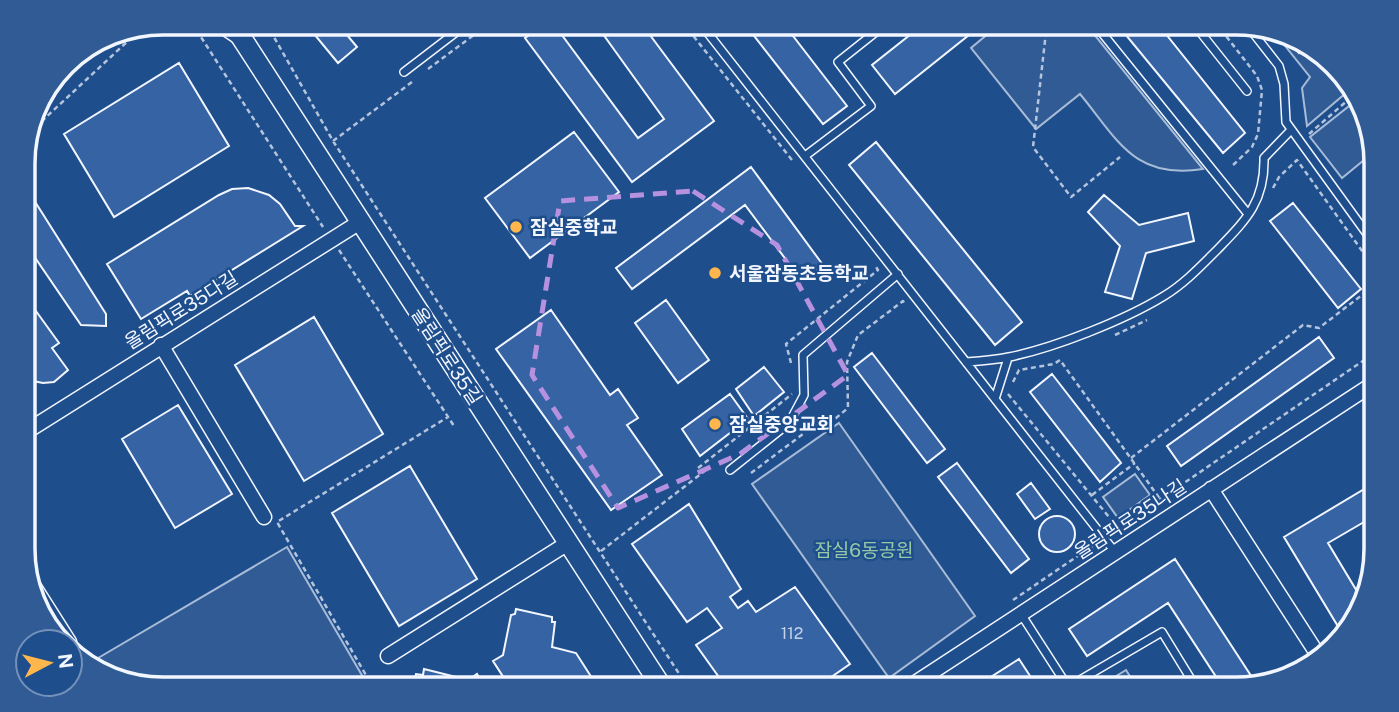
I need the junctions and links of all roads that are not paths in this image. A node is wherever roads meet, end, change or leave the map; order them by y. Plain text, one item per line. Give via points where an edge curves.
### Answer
1 (240, 35) edge
2 (452, 35) edge
3 (709, 35) edge
4 (872, 35) edge
5 (1104, 35) edge
6 (1203, 35) edge
7 (1256, 37) edge
8 (404, 72) dead end
9 (1247, 91) dead end
10 (1291, 130) junction
11 (804, 156) junction
12 (1248, 214) junction
13 (360, 222) junction
14 (1364, 230) edge
15 (898, 274) junction
16 (161, 345) junction
17 (1008, 358) junction
18 (967, 362) junction
19 (1364, 390) edge
20 (995, 399) junction
21 (35, 426) edge
22 (730, 470) dead end
23 (1211, 489) junction
24 (264, 517) dead end
25 (568, 542) junction
26 (1115, 552) junction
27 (1021, 614) junction
28 (1314, 649) edge
29 (387, 656) dead end
30 (655, 677) edge
31 (924, 677) edge
32 (1062, 677) edge
33 (1085, 677) edge
34 (1190, 677) edge

1 - 13 street, 올림픽로35길
2 - 8 lane
3 - 11 lane
4 - 11 lane via 838,62 870,106
5 - 12 lane
6 - 9 lane
7 - 10 lane via 1279,66
10 - 12 lane via 1264,158 1264,179
10 - 14 lane
11 - 15 lane
12 - 17 lane via 1209,258 1166,295 1090,330
13 - 16 street, 올림픽로35다길 via 329,236
13 - 25 street, 올림픽로35길
15 - 18 lane
15 - 22 lane via 803,355 804,394 789,423
16 - 21 street, 올림픽로35다길
16 - 24 street
17 - 18 lane
17 - 20 lane
18 - 20 lane
19 - 23 street, 올림픽로35나길
20 - 26 lane
23 - 26 street, 올림픽로35나길
23 - 28 street
25 - 29 street
25 - 30 street, 올림픽로35길
26 - 27 street, 올림픽로35나길
27 - 31 street, 올림픽로35나길
27 - 32 lane
33 - 34 lane via 1161,632

